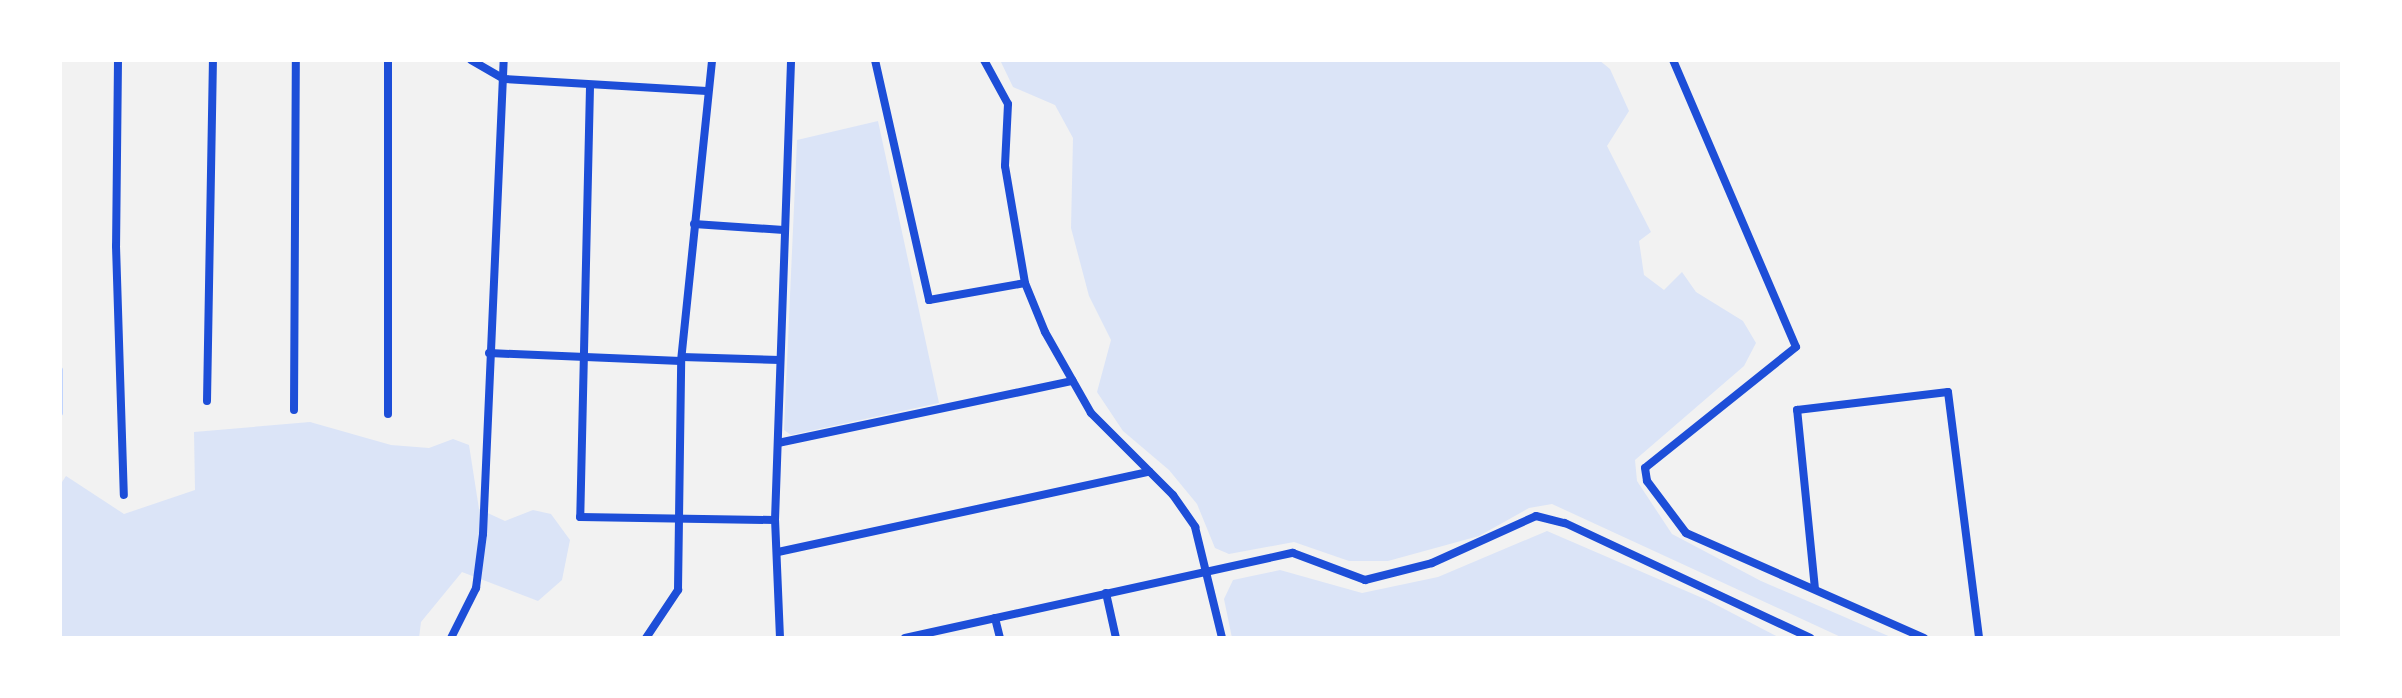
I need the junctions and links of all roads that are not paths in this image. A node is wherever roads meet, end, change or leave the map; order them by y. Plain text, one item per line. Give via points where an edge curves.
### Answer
1 (118, 60) edge
2 (213, 60) edge
3 (296, 60) edge
4 (388, 60) edge
5 (471, 60) edge
6 (504, 60) edge
7 (712, 60) edge
8 (791, 60) edge
9 (875, 60) edge
10 (984, 60) edge
11 (1673, 60) edge
12 (504, 79) junction
13 (590, 87) junction
14 (707, 91) junction
15 (694, 224) junction
16 (784, 230) junction
17 (1025, 283) junction
18 (489, 353) junction
19 (586, 355) junction
20 (682, 359) junction
21 (780, 360) junction
22 (1073, 381) junction
23 (207, 401) dead end
24 (294, 410) dead end
25 (388, 414) dead end
26 (778, 443) junction
27 (1149, 472) junction
28 (124, 495) dead end
29 (678, 516) junction
30 (775, 520) junction
31 (778, 552) junction
32 (1208, 570) junction
33 (1815, 589) junction
34 (1106, 593) junction
35 (995, 618) junction
36 (451, 638) edge
37 (646, 638) edge
38 (780, 638) edge
39 (905, 638) edge
40 (1000, 638) edge
41 (1116, 638) edge
42 (1222, 638) edge
43 (1810, 638) edge
44 (1924, 638) edge
45 (1979, 638) edge

1 - 28 street via 116,246
2 - 23 street
3 - 24 street
4 - 25 street
5 - 12 street
6 - 12 street
7 - 14 street
8 - 16 street
9 - 17 street via 929,300
10 - 17 street via 1008,104 1005,166
11 - 33 street via 1796,347 1645,468 1647,481 1686,533
12 - 13 street
12 - 18 street
13 - 14 street
13 - 19 street
14 - 15 street
15 - 16 street
15 - 20 street
16 - 21 street
17 - 22 street
18 - 19 street
18 - 36 street via 483,534 476,588
19 - 20 street
19 - 29 street via 580,517
20 - 21 street
20 - 29 street
21 - 26 street
22 - 26 street
22 - 27 street via 1091,413
26 - 30 street
27 - 31 street
27 - 32 street via 1195,527
29 - 30 street
29 - 37 street via 678,590
30 - 31 street
31 - 38 street
32 - 34 street
32 - 42 street
32 - 43 street via 1293,553 1365,580 1432,563 1536,516 1565,523
33 - 44 street
33 - 45 street via 1797,410 1948,392
34 - 35 street
34 - 41 street
35 - 39 street
35 - 40 street

